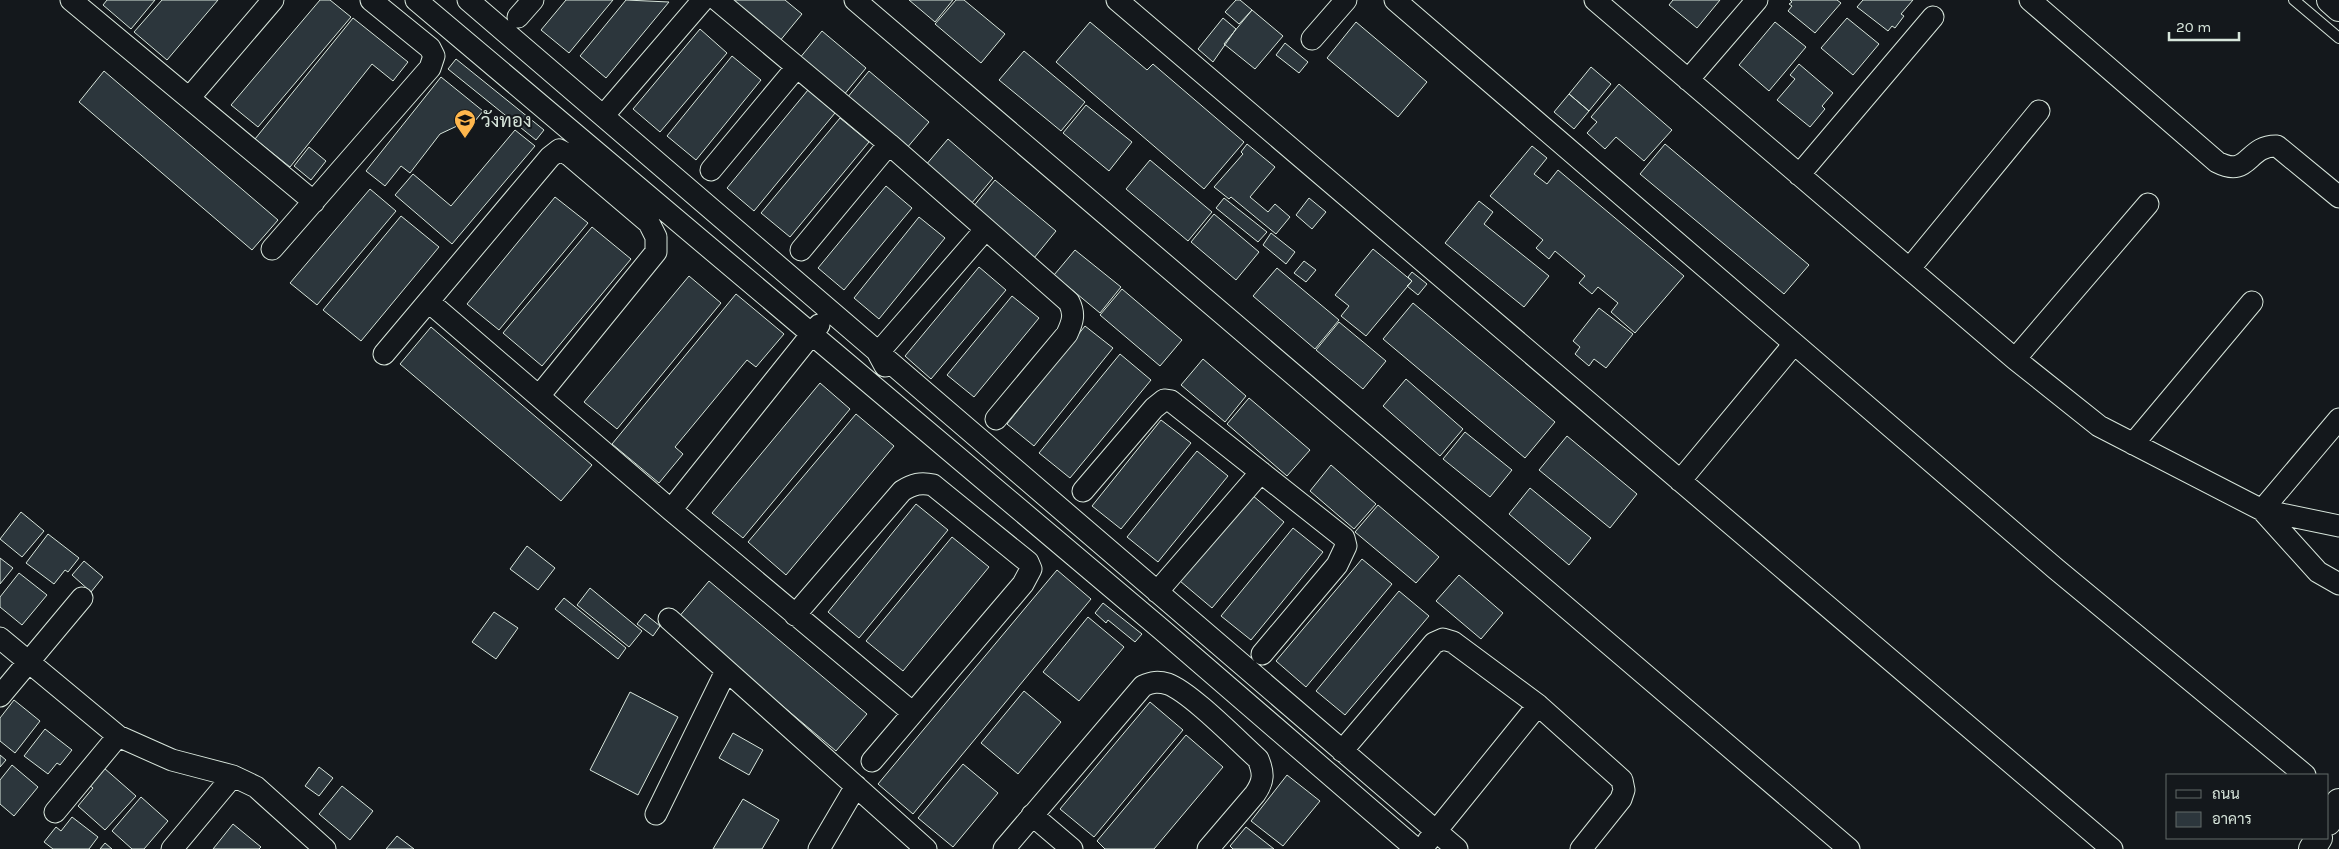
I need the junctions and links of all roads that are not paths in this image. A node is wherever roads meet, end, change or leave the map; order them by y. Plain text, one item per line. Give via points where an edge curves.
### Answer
1 (71, 0) edge
2 (273, 0) edge
3 (372, 0) edge
4 (416, 0) edge
5 (468, 0) edge
6 (533, 0) edge
7 (702, 0) edge
8 (717, 0) edge
9 (855, 0) edge
10 (1117, 0) edge
11 (1346, 0) edge
12 (1395, 0) edge
13 (1594, 0) edge
14 (1757, 0) edge
15 (2030, 0) edge
16 (2294, 0) edge
17 (2330, 0) edge
18 (2339, 8) edge
19 (518, 17) dead end
20 (1933, 17) dead end
21 (2339, 38) edge
22 (1312, 39) dead end
23 (796, 68) junction
24 (1688, 80) junction
25 (190, 98) junction
26 (2039, 111) dead end
27 (604, 115) junction
28 (889, 144) junction
29 (711, 170) dead end
30 (1799, 175) junction
31 (2339, 197) edge
32 (314, 202) junction
33 (2148, 204) dead end
34 (985, 230) junction
35 (272, 249) dead end
36 (801, 250) dead end
37 (1910, 268) junction
38 (429, 302) junction
39 (2252, 302) dead end
40 (830, 312) junction
41 (811, 335) junction
42 (1794, 344) junction
43 (878, 353) junction
44 (384, 354) dead end
45 (2015, 359) junction
46 (539, 396) junction
47 (911, 418) junction
48 (996, 419) dead end
49 (2339, 419) edge
50 (2133, 444) junction
51 (1261, 472) junction
52 (1680, 481) junction
53 (1084, 491) dead end
54 (671, 510) junction
55 (2262, 510) junction
56 (2339, 526) edge
57 (2339, 584) edge
58 (1157, 592) junction
59 (82, 598) dead end
60 (795, 615) junction
61 (669, 619) dead end
62 (0, 638) edge
63 (1262, 654) dead end
64 (28, 663) junction
65 (726, 672) junction
66 (0, 696) edge
67 (1538, 705) junction
68 (913, 713) junction
69 (118, 736) junction
70 (1342, 750) junction
71 (872, 761) dead end
72 (2304, 774) edge
73 (233, 776) junction
74 (856, 786) junction
75 (2339, 802) edge
76 (55, 812) dead end
77 (656, 814) dead end
78 (1032, 815) junction
79 (2329, 820) edge
80 (1436, 830) junction
81 (172, 849) edge
82 (325, 849) edge
83 (819, 849) edge
84 (926, 849) edge
85 (1004, 849) edge
86 (1072, 849) edge
87 (1208, 849) edge
88 (1416, 849) edge
89 (1422, 849) edge
90 (1457, 849) edge
91 (1580, 849) edge
92 (1849, 849) edge
93 (2112, 849) edge

1 - 25 street
2 - 25 street
3 - 32 street via 430,48 434,56 430,68
4 - 41 street
5 - 27 street
6 - 19 street
7 - 27 street
8 - 23 street
9 - 92 street
10 - 52 street
11 - 22 street
12 - 42 street
13 - 24 street
14 - 24 street
15 - 31 street via 2217,162 2236,168 2257,151 2267,146 2278,146
16 - 21 lane
17 - 18 street
20 - 30 street
23 - 28 street
23 - 29 street
24 - 30 street
25 - 32 street
26 - 37 street
27 - 40 street
28 - 34 street
28 - 36 street
30 - 37 street
32 - 35 street
33 - 45 street
34 - 43 street
34 - 48 street via 1069,302 1074,311 1074,321 1067,334
37 - 45 street
38 - 44 street
38 - 46 street
38 - 46 street via 559,150 649,223 656,237 656,252
39 - 50 street
40 - 41 street
40 - 43 street
41 - 47 street
41 - 54 street
42 - 52 street
42 - 72 street
43 - 47 street
43 - 58 street
45 - 50 street via 2099,426
46 - 54 street
47 - 88 street
49 - 55 street
50 - 55 street
51 - 53 street via 1170,401 1164,400
51 - 58 street
51 - 63 street via 1344,538 1346,546 1337,565
52 - 93 street
54 - 60 street
55 - 56 street
55 - 57 street via 2318,572
58 - 70 street
59 - 64 street
60 - 68 street
60 - 68 street via 902,491 911,485 923,482 934,485 968,511 1028,562 1031,569 1023,584
61 - 65 street
62 - 64 street
64 - 66 street
64 - 69 street
65 - 74 street
65 - 77 street
67 - 70 street via 1453,642 1443,639 1426,651
67 - 80 street
67 - 91 street via 1622,780 1624,790 1621,799
68 - 71 street
69 - 73 street via 172,760
69 - 76 street
70 - 80 street
73 - 81 street
73 - 82 street via 256,787
74 - 83 street
74 - 84 street
75 - 79 street
78 - 85 street
78 - 86 street
78 - 87 street via 1142,686 1155,681 1170,684 1185,694 1258,759 1264,771 1262,784 1255,794
80 - 89 street
80 - 90 street

